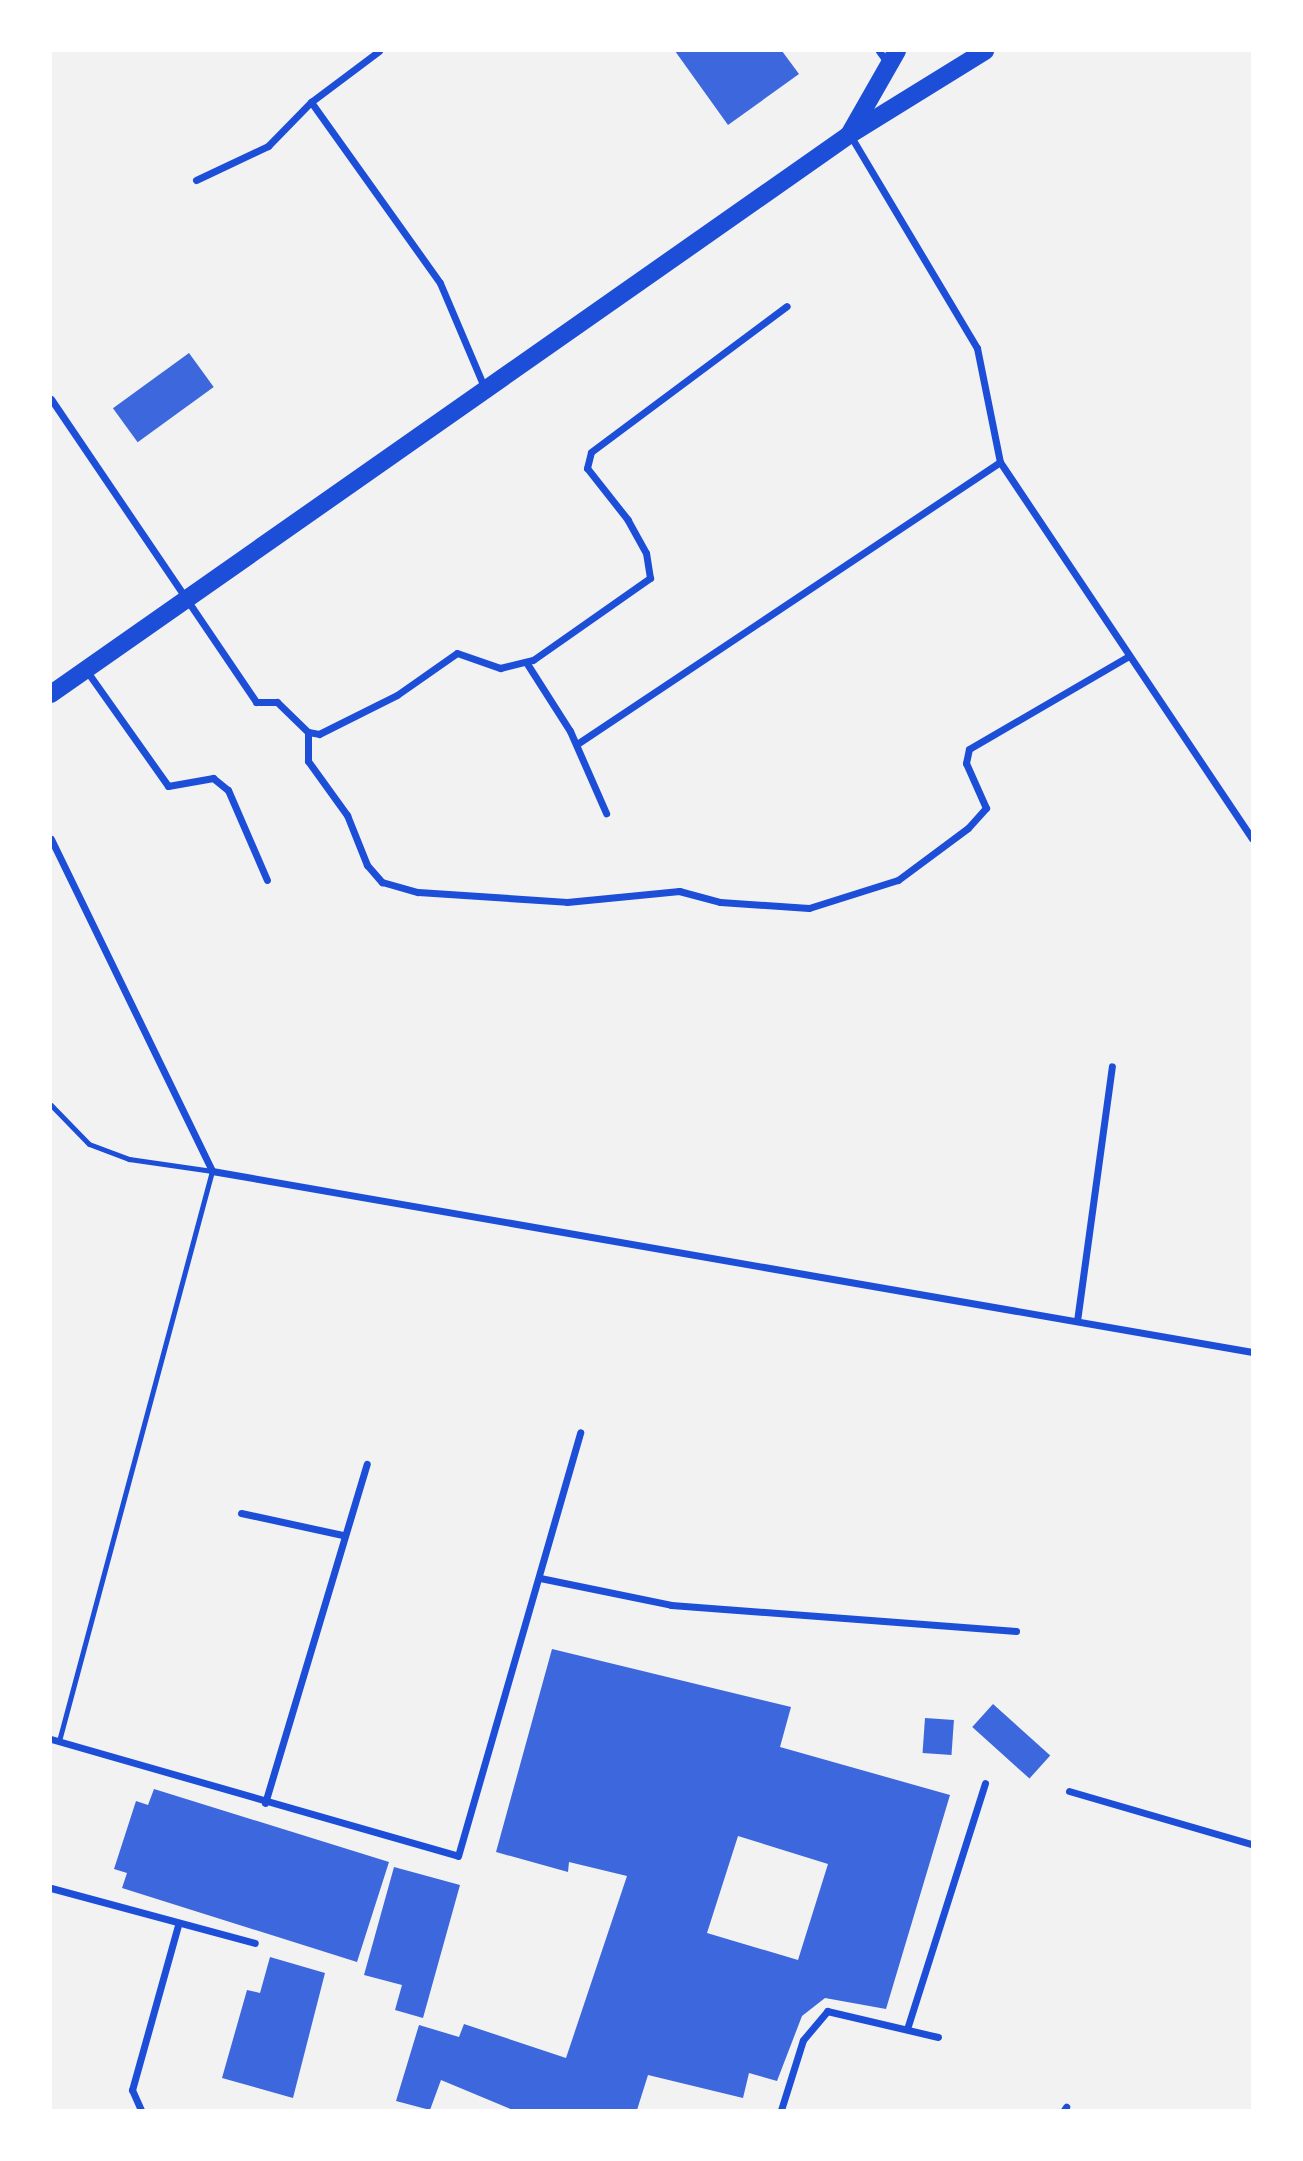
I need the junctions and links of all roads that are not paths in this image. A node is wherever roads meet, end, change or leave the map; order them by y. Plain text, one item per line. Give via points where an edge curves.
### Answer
1 (379, 51) edge
2 (985, 51) edge
3 (888, 55) edge
4 (311, 102) junction
5 (849, 135) junction
6 (196, 180) dead end
7 (787, 306) dead end
8 (486, 390) junction
9 (51, 399) edge
10 (1000, 462) junction
11 (188, 597) junction
12 (1129, 656) junction
13 (526, 662) junction
14 (86, 670) junction
15 (51, 694) edge
16 (308, 732) junction
17 (577, 744) junction
18 (606, 813) dead end
19 (51, 839) edge
20 (1252, 839) edge
21 (267, 880) dead end
22 (1112, 1066) dead end
23 (51, 1105) edge
24 (212, 1171) junction
25 (1077, 1321) junction
26 (1252, 1352) edge
27 (580, 1432) dead end
28 (367, 1464) dead end
29 (241, 1513) dead end
30 (343, 1535) junction
31 (540, 1578) junction
32 (1016, 1631) dead end
33 (51, 1739) edge
34 (59, 1741) junction
35 (985, 1783) dead end
36 (1069, 1791) dead end
37 (265, 1803) junction
38 (1252, 1844) edge
39 (51, 1888) edge
40 (178, 1925) junction
41 (255, 1943) dead end
42 (907, 2029) junction
43 (937, 2037) dead end
44 (141, 2110) edge
45 (781, 2110) edge

1 - 4 street
2 - 5 main road
3 - 5 main road
4 - 6 street via 268,146
4 - 8 street via 440,283
5 - 8 main road
5 - 10 street via 977,348
7 - 13 street via 591,452 587,468 628,520 646,553 649,578
8 - 11 main road
9 - 11 street
10 - 12 street
10 - 17 street
11 - 14 main road
11 - 16 street via 256,702 277,702
12 - 16 street via 969,749 967,763 986,808 968,828 898,880 808,908 720,902 679,891 567,902 418,892 382,883 367,865 347,815 308,761
12 - 20 street
13 - 16 street via 500,668 457,653 333,730
13 - 17 street
14 - 15 main road
14 - 21 street via 168,786 213,778 228,790
17 - 18 street
19 - 24 street
22 - 25 street
23 - 24 lane via 89,1144 129,1159
24 - 25 street
24 - 34 lane
25 - 26 street
27 - 31 street
28 - 30 street
29 - 30 street
30 - 37 street via 327,1608
31 - 32 street via 671,1605
31 - 37 street via 458,1856
33 - 34 street
34 - 37 street
35 - 42 street
36 - 38 street
39 - 40 street
40 - 41 street
40 - 44 street via 132,2090
42 - 43 street
42 - 45 street via 827,2011 803,2040

